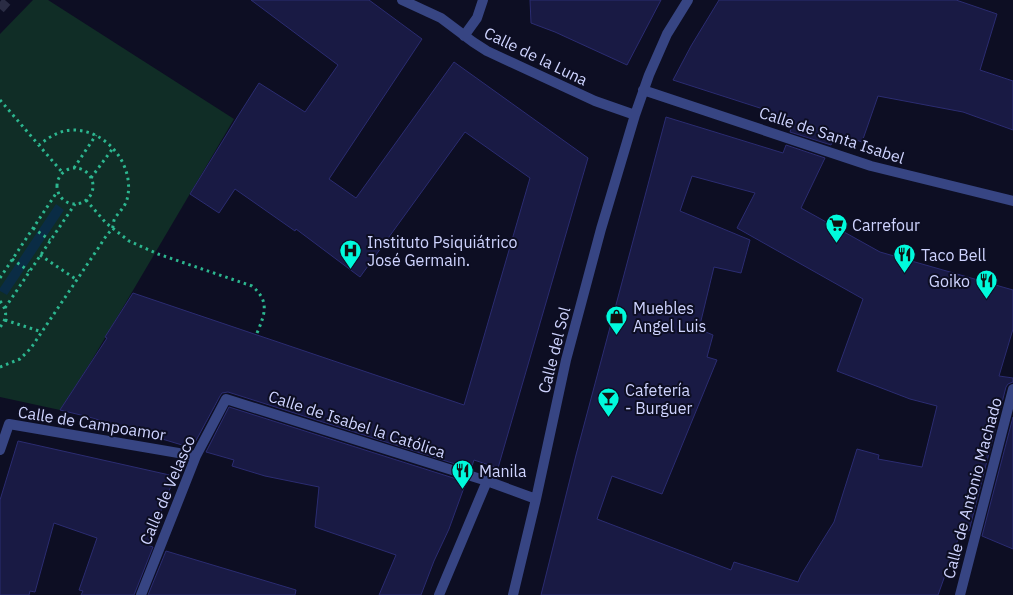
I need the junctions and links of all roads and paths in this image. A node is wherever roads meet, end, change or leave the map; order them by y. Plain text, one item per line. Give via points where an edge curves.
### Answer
1 (402, 0) edge
2 (483, 0) edge
3 (688, 0) edge
4 (464, 36) junction
5 (643, 90) junction
6 (0, 100) edge
7 (636, 115) junction
8 (96, 135) junction
9 (39, 145) junction
10 (113, 148) junction
11 (74, 168) junction
12 (62, 172) junction
13 (91, 178) junction
14 (58, 192) junction
15 (86, 200) junction
16 (1013, 200) edge
17 (75, 204) junction
18 (112, 228) junction
19 (35, 230) junction
20 (49, 239) junction
21 (40, 255) junction
22 (14, 261) junction
23 (28, 270) junction
24 (0, 278) edge
25 (77, 280) junction
26 (0, 301) edge
27 (5, 308) junction
28 (5, 320) junction
29 (0, 327) edge
30 (42, 332) junction
31 (257, 333) dead end
32 (0, 367) edge
33 (1013, 389) edge
34 (226, 399) joint
35 (0, 450) edge
36 (196, 456) junction
37 (486, 481) junction
38 (536, 499) junction
39 (140, 595) edge
40 (439, 595) edge
41 (513, 595) edge
42 (960, 595) edge

1 - 4 street, Calle de la Luna via 441,18
2 - 4 street
3 - 5 street, Calle del Sol via 667,34
4 - 7 street, Calle de la Luna via 486,51 595,101
5 - 7 street, Calle del Sol
5 - 16 street, Calle de Santa Isabel via 871,166
6 - 9 path
7 - 38 street, Calle del Sol via 566,360
8 - 9 path via 67,131 53,135
8 - 10 path
8 - 11 path
9 - 12 path
10 - 13 path
10 - 18 path via 126,170 128,195
11 - 12 path
11 - 13 path via 84,170
12 - 14 path via 57,183
13 - 15 path via 92,190
14 - 17 path via 63,200
14 - 19 path
15 - 17 path
15 - 18 path
17 - 20 path
18 - 25 path
18 - 31 path via 129,241 158,254 252,286 262,296 265,308
19 - 20 path
19 - 22 path
20 - 21 path
21 - 23 path
21 - 25 path
22 - 23 path
22 - 24 path
23 - 27 path
25 - 30 path
26 - 27 path
27 - 28 path
28 - 29 path
28 - 30 path
30 - 32 path via 20,359
33 - 42 street, Calle de Antonio Machado
34 - 36 street, Calle de Velasco
34 - 37 street, Calle de Isabel la Católica
35 - 36 street, Calle de Campoamor via 9,424
36 - 39 street, Calle de Velasco
37 - 38 street, Calle de Isabel la Católica
37 - 40 street
38 - 41 street, Calle del Sol

